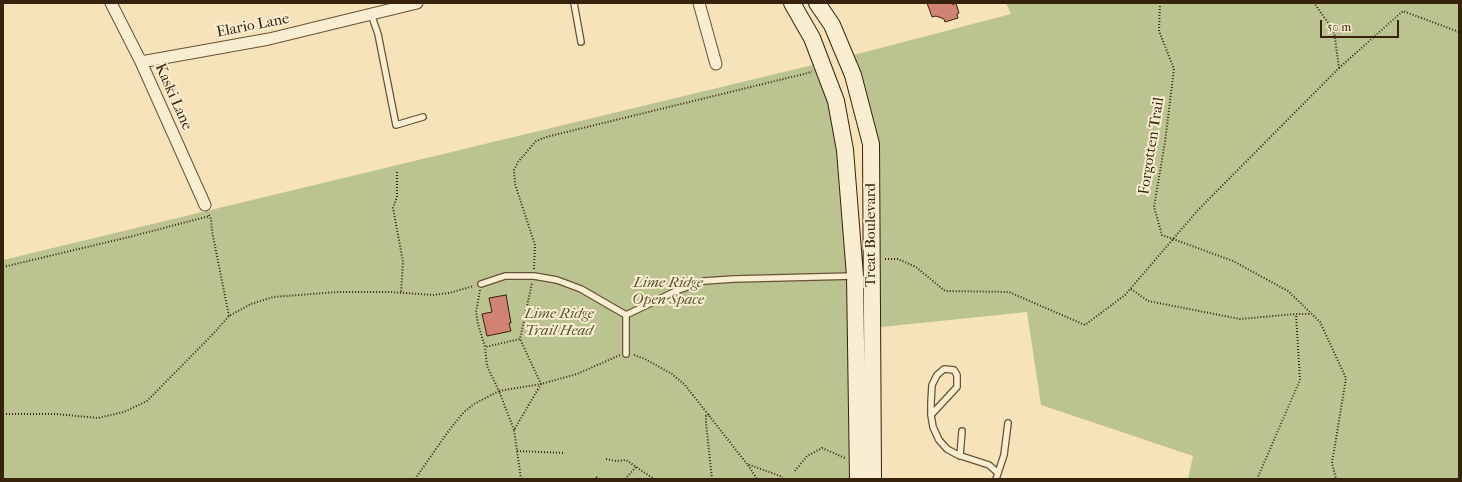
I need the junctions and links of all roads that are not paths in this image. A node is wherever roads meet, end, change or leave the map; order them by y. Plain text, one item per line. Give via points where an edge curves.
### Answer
1 (111, 3) edge
2 (417, 3) edge
3 (574, 3) edge
4 (699, 3) edge
5 (792, 3) edge
6 (817, 3) edge
7 (371, 14) junction
8 (580, 42) dead end
9 (141, 62) junction
10 (716, 64) dead end
11 (423, 117) dead end
12 (205, 205) road end
13 (855, 276) junction
14 (480, 284) road end
15 (626, 315) junction
16 (626, 354) road end
17 (931, 415) junction
18 (1008, 423) dead end
19 (962, 431) dead end
20 (960, 456) junction
21 (997, 476) edge
22 (858, 479) edge
23 (873, 479) edge

1 - 9 street, Kaski Lane
2 - 7 street, Elario Lane
3 - 8 lane
4 - 10 street
5 - 13 main road, Treat Boulevard via 812,38 836,101 845,150
6 - 23 main road, Treat Boulevard via 832,25 853,75 871,144
7 - 9 street, Elario Lane via 269,39
7 - 11 lane via 378,34 396,125
9 - 12 street, Kaski Lane
13 - 15 lane via 704,281 676,291
13 - 22 main road, Treat Boulevard
14 - 15 lane via 505,276 534,276 557,280 568,283
15 - 16 lane
17 - 17 lane via 932,385 937,375 944,369 954,370 957,374 957,387
17 - 20 lane via 939,440 947,449
18 - 21 lane via 1004,455
19 - 20 lane
20 - 21 lane via 989,465

